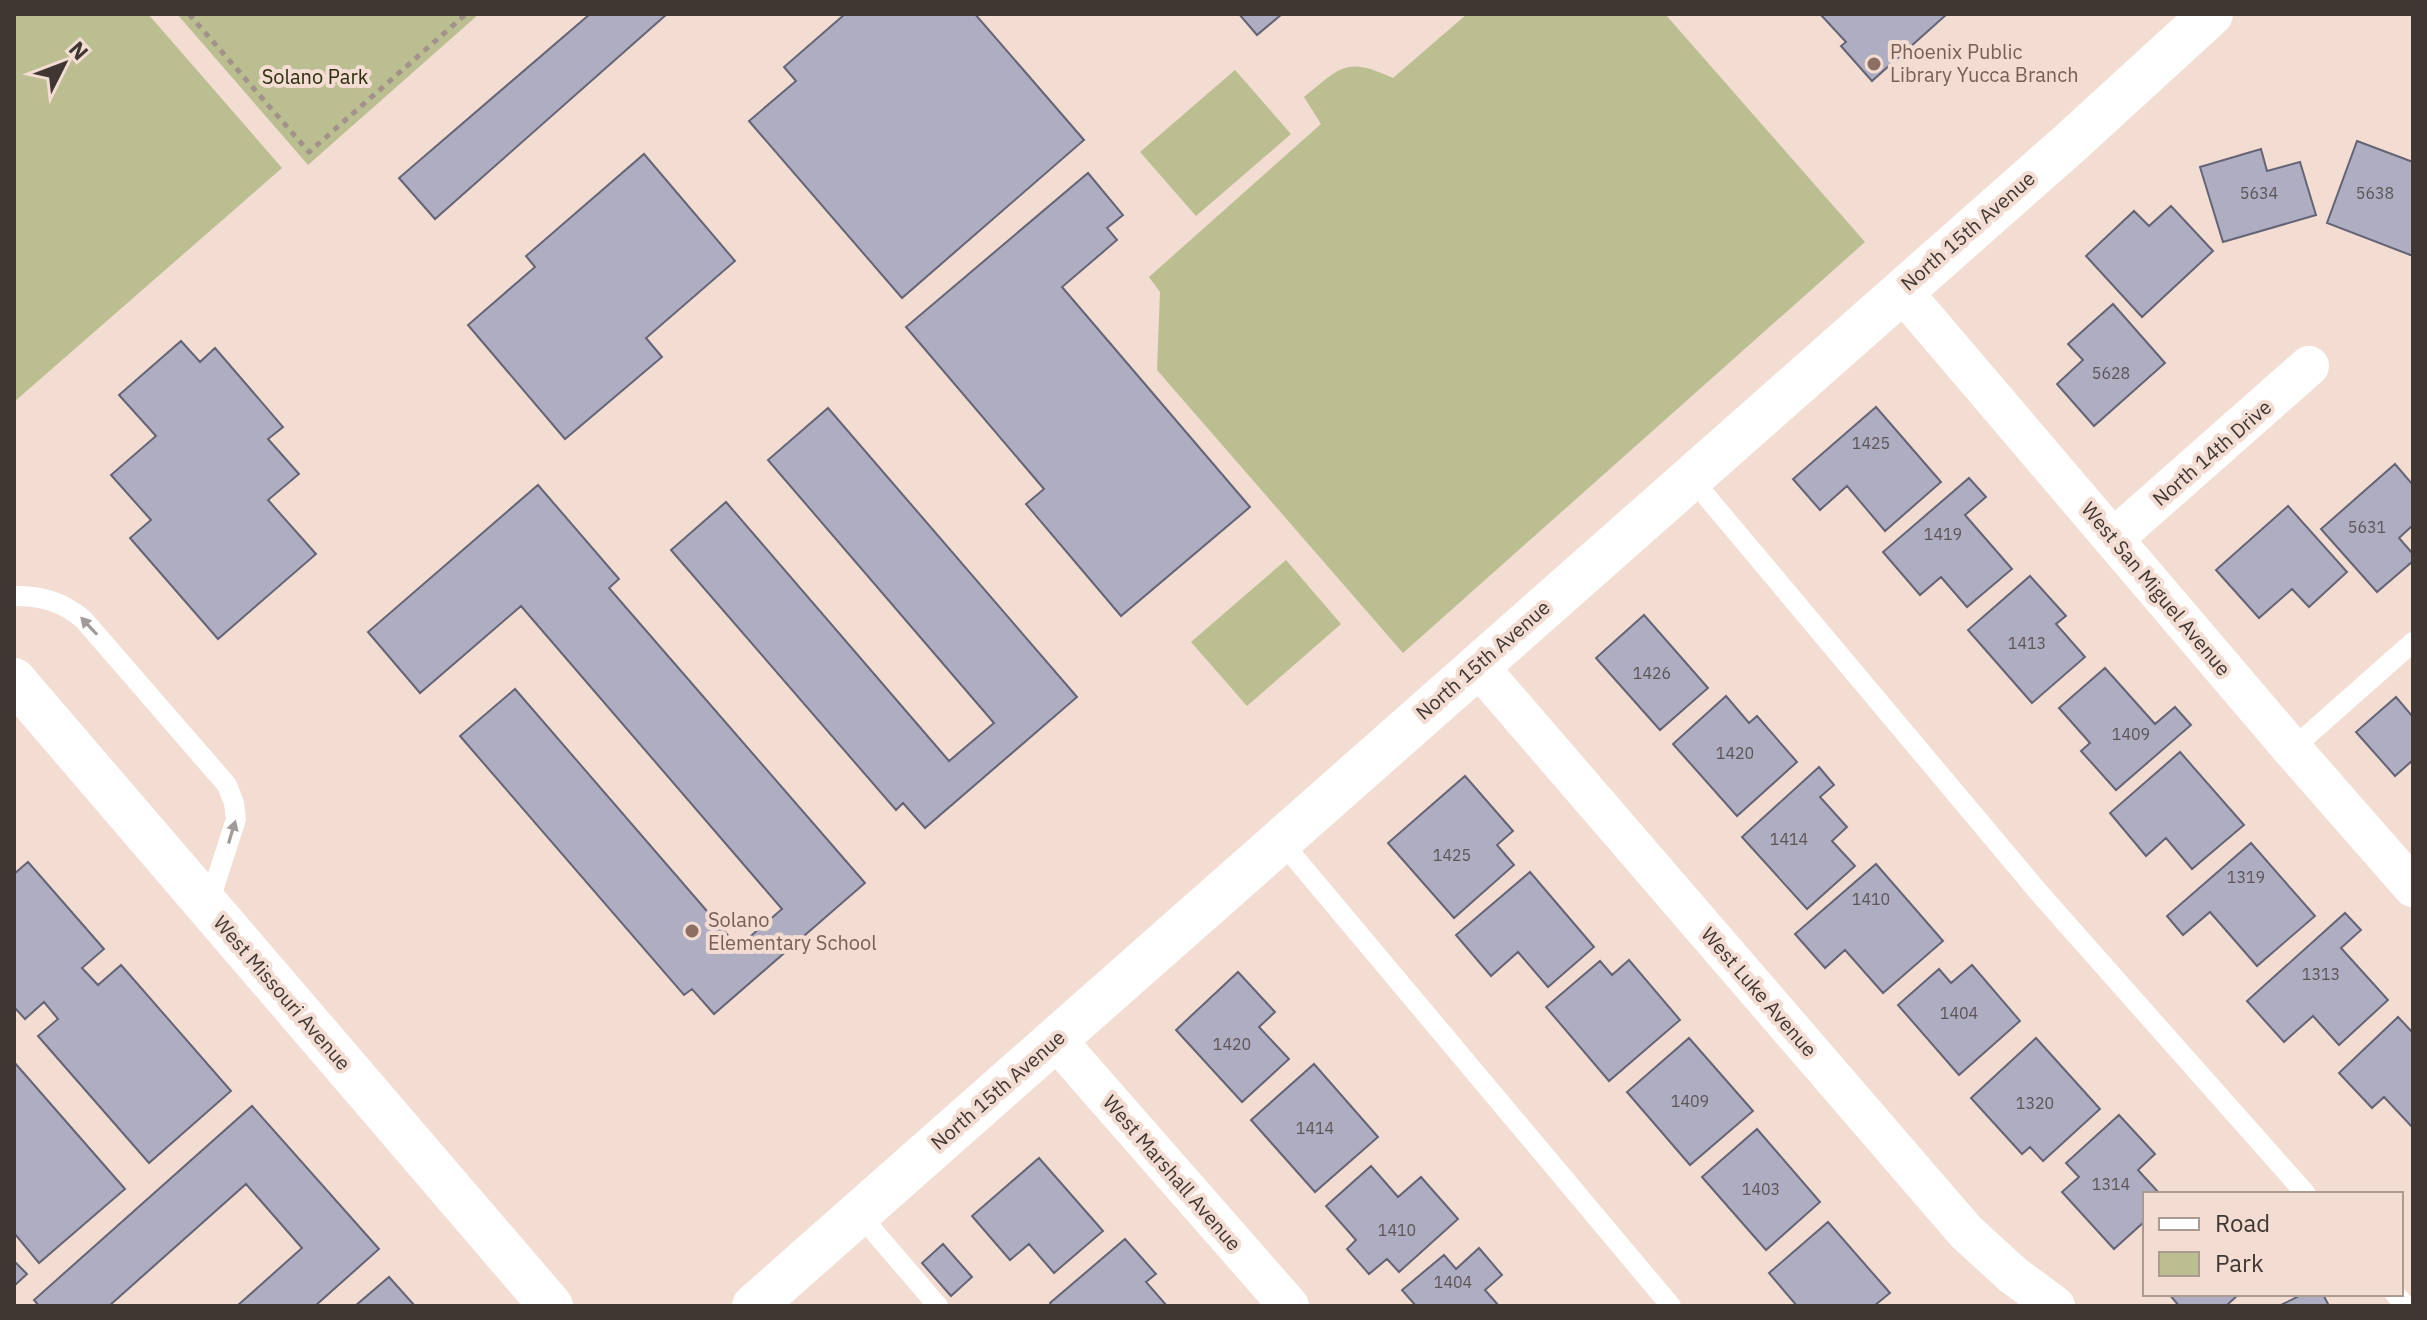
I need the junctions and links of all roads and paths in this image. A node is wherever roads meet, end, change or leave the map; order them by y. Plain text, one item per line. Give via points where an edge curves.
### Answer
1 (189, 14) edge
2 (466, 14) edge
3 (2211, 14) edge
4 (1901, 290) junction
5 (2309, 366) dead end
6 (1691, 478) junction
7 (2113, 539) junction
8 (14, 596) edge
9 (2413, 642) edge
10 (1477, 665) junction
11 (14, 680) edge
12 (2292, 749) junction
13 (1280, 840) junction
14 (2413, 887) edge
15 (208, 906) junction
16 (1056, 1040) junction
17 (2304, 1192) edge
18 (859, 1214) junction
19 (551, 1306) edge
20 (754, 1306) edge
21 (938, 1306) edge
22 (1289, 1306) edge
23 (1671, 1306) edge
24 (2055, 1306) edge

1 - 2 path via 309,152
3 - 4 street, North 15th Avenue
4 - 6 street, North 15th Avenue
4 - 7 street, West San Miguel Avenue
5 - 7 street, North 14th Drive
6 - 10 street, North 15th Avenue
6 - 17 lane via 2041,895
7 - 12 street, West San Miguel Avenue
15 -> 8 lane via 236,819 227,785 83,619 68,606 40,596
9 - 12 lane
10 - 13 street, North 15th Avenue
10 - 24 street, West Luke Avenue via 1966,1232
11 - 15 street, West Missouri Avenue
12 - 14 street, West San Miguel Avenue
13 - 16 street, North 15th Avenue
13 - 23 lane
15 - 19 street, West Missouri Avenue
16 - 18 street, North 15th Avenue
16 - 22 street, West Marshall Avenue
18 - 20 street, North 15th Avenue
18 - 21 lane

